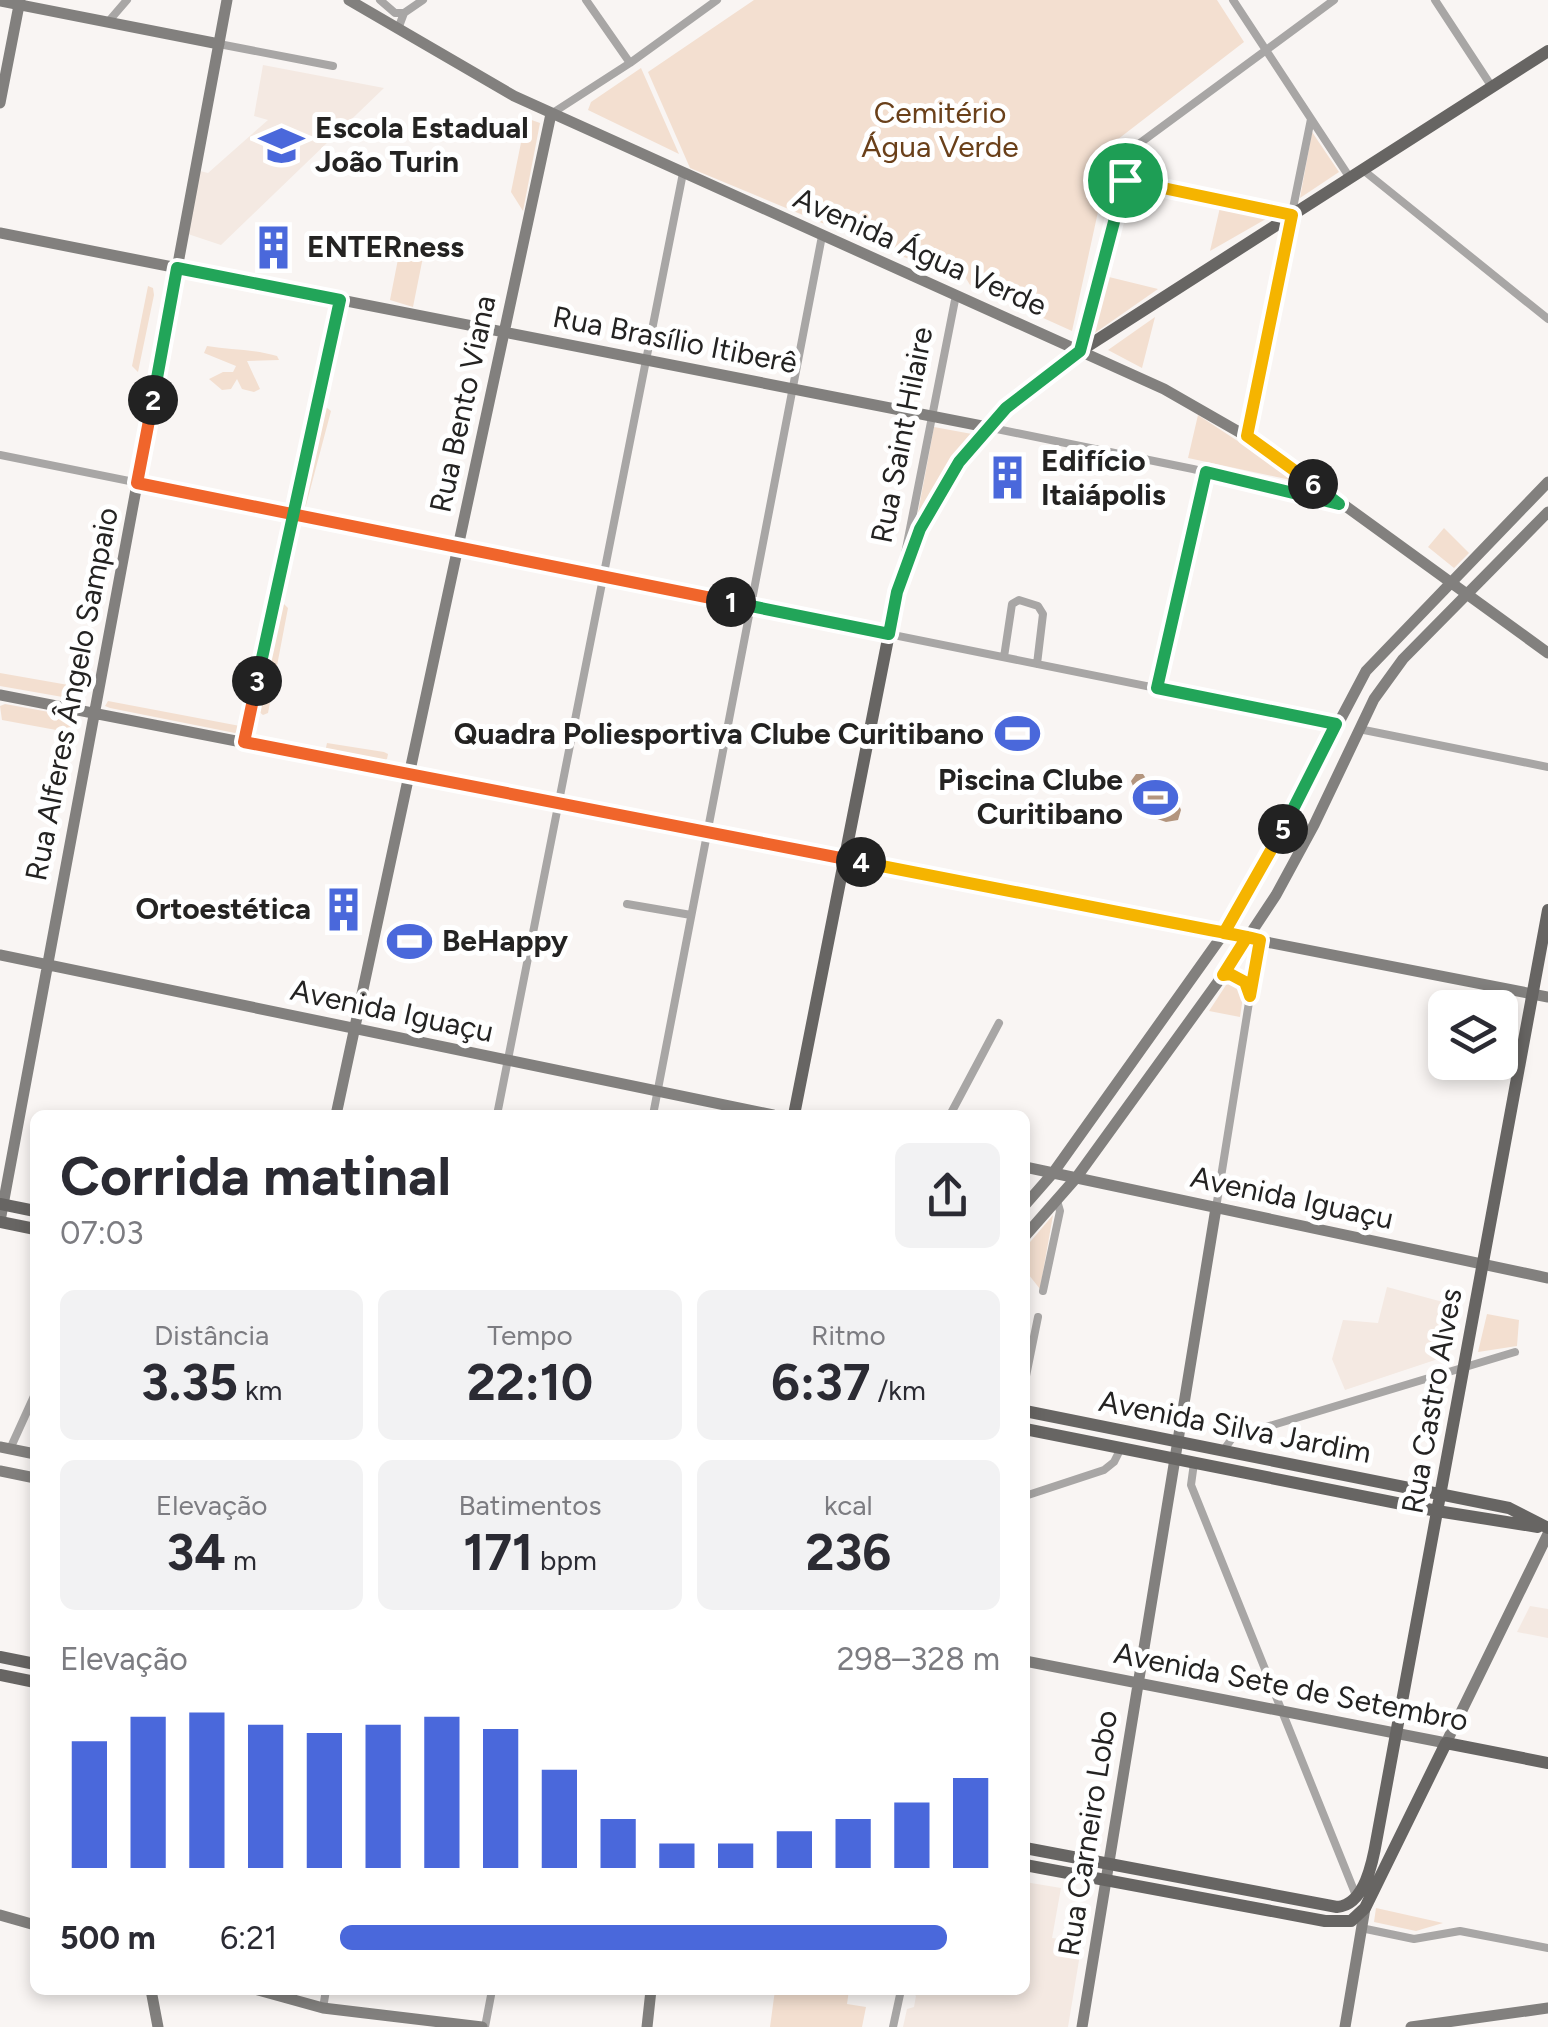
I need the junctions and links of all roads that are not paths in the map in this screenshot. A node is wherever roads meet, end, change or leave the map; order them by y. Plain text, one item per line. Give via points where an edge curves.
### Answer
1 (127, 0) edge
2 (227, 0) edge
3 (349, 0) edge
4 (380, 0) edge
5 (423, 0) edge
6 (586, 0) edge
7 (717, 0) edge
8 (1233, 0) edge
9 (1334, 0) edge
10 (1435, 0) edge
11 (0, 1) edge
12 (20, 2) edge
13 (404, 13) junction
14 (108, 22) junction
15 (398, 30) junction
16 (219, 44) junction
17 (1266, 50) junction
18 (1548, 51) edge
19 (630, 62) junction
20 (333, 66) dead end
21 (1492, 87) junction
22 (0, 103) edge
23 (551, 114) junction
24 (1311, 119) junction
25 (1363, 170) junction
26 (684, 173) junction
27 (1350, 178) junction
28 (1125, 180) junction
29 (1292, 215) junction
30 (0, 233) edge
31 (822, 236) junction
32 (177, 268) junction
33 (956, 295) junction
34 (340, 300) junction
35 (1548, 320) edge
36 (504, 332) junction
37 (1080, 351) junction
38 (646, 360) junction
39 (793, 389) junction
40 (932, 416) junction
41 (988, 427) junction
42 (1247, 436) junction
43 (0, 455) edge
44 (1206, 472) junction
45 (1548, 482) edge
46 (137, 483) junction
47 (1339, 504) junction
48 (1548, 512) edge
49 (294, 514) junction
50 (458, 547) junction
51 (604, 577) junction
52 (1450, 582) junction
53 (897, 592) junction
54 (1468, 595) junction
55 (751, 606) junction
56 (889, 634) junction
57 (1548, 654) edge
58 (1004, 657) junction
59 (1037, 664) junction
60 (1157, 688) junction
61 (0, 694) edge
62 (94, 713) junction
63 (1336, 724) junction
64 (1359, 729) junction
65 (244, 742) junction
66 (1548, 767) edge
67 (409, 774) junction
68 (559, 803) junction
69 (707, 832) junction
70 (845, 859) junction
71 (627, 904) dead end
72 (1548, 910) edge
73 (691, 915) junction
74 (1224, 933) junction
75 (1253, 938) junction
76 (0, 955) edge
77 (48, 965) junction
78 (1223, 975) junction
79 (1533, 994) junction
80 (1250, 996) junction
81 (1548, 996) edge
82 (998, 1023) dead end
83 (355, 1028) junction
84 (508, 1060) junction
85 (657, 1091) junction
86 (337, 1110) edge
87 (498, 1110) edge
88 (653, 1110) edge
89 (749, 1110) edge
90 (795, 1110) edge
91 (953, 1110) edge
92 (1030, 1168) edge
93 (1053, 1173) junction
94 (1030, 1174) edge
95 (1076, 1178) junction
96 (1030, 1200) edge
97 (1057, 1201) junction
98 (2, 1204) edge
99 (1216, 1208) junction
100 (30, 1210) edge
101 (0, 1222) edge
102 (30, 1228) edge
103 (1030, 1231) edge
104 (1483, 1264) junction
105 (1548, 1278) edge
106 (1044, 1291) dead end
107 (1038, 1317) dead end
108 (1515, 1352) dead end
109 (1030, 1356) edge
110 (1464, 1366) junction
111 (30, 1403) edge
112 (1030, 1412) edge
113 (1030, 1430) edge
114 (1178, 1442) junction
115 (5, 1448) edge
116 (1121, 1448) junction
117 (1223, 1451) junction
118 (30, 1453) edge
119 (1175, 1459) junction
120 (1194, 1463) junction
121 (0, 1471) edge
122 (1172, 1474) junction
123 (30, 1477) edge
124 (1190, 1485) junction
125 (1030, 1494) edge
126 (1440, 1494) junction
127 (1437, 1511) junction
128 (1548, 1530) edge
129 (0, 1657) edge
130 (30, 1663) edge
131 (1030, 1663) edge
132 (0, 1676) edge
133 (30, 1681) edge
134 (1138, 1682) junction
135 (1281, 1711) junction
136 (1396, 1733) junction
137 (1446, 1743) junction
138 (1548, 1763) edge
139 (1032, 1849) edge
140 (1108, 1863) junction
141 (1030, 1866) edge
142 (1062, 1872) junction
143 (1106, 1880) junction
144 (1361, 1903) junction
145 (0, 1915) edge
146 (1325, 1921) junction
147 (30, 1924) edge
148 (1360, 1928) junction
149 (1548, 1948) edge
150 (152, 1995) edge
151 (276, 1995) edge
152 (325, 1995) edge
153 (491, 1995) edge
154 (650, 1995) edge
155 (900, 1995) edge
156 (323, 2008) junction
157 (1548, 2008) edge
158 (158, 2027) edge
159 (483, 2027) edge
160 (647, 2027) edge
161 (894, 2027) edge
162 (1082, 2027) edge
163 (1345, 2027) edge
164 (1411, 2027) edge

1 - 14 street
2 - 16 main road, Rua Alferes Ângelo Sampaio
3 - 15 main road, Avenida Água Verde
4 - 13 street
5 - 13 street
6 - 19 street
7 - 19 street
8 - 17 street
9 - 17 street
10 - 21 street
11 - 12 main road
12 - 14 main road
12 - 22 main road
13 - 15 street
14 - 16 main road
15 - 23 main road, Avenida Água Verde
16 - 20 street
16 - 32 main road, Rua Alferes Ângelo Sampaio
17 - 24 street
17 - 28 street via 1145,138
18 - 21 main road
19 - 23 street
21 - 25 main road
23 - 26 main road, Avenida Água Verde
23 - 36 main road, Rua Bento Viana
24 - 27 street
24 - 29 street
25 - 27 main road
25 - 35 street
26 - 31 main road, Avenida Água Verde
26 - 38 street
27 - 29 main road
28 - 29 street
28 - 37 street
29 - 37 main road
29 - 42 street
30 - 32 main road, Rua Brasílio Itiberê
31 - 33 main road, Avenida Água Verde
31 - 39 street
32 - 34 main road, Rua Brasílio Itiberê
32 - 46 main road, Rua Alferes Ângelo Sampaio
33 - 37 main road, Avenida Água Verde
33 - 40 street, Rua Saint Hilaire
34 - 36 main road, Rua Brasílio Itiberê
34 - 49 street
36 - 38 main road, Rua Brasílio Itiberê
36 - 50 main road, Rua Bento Viana
37 - 41 main road
37 - 42 main road, Avenida Água Verde via 1164,388
38 - 39 main road, Rua Brasílio Itiberê
38 - 51 street
39 - 40 main road, Rua Brasílio Itiberê
39 - 55 street
40 - 41 main road, Rua Brasílio Itiberê
40 - 53 street, Rua Saint Hilaire
41 - 44 street, Rua Brasílio Itiberê
41 - 53 main road via 932,505
42 - 47 main road, Avenida Água Verde
43 - 46 street
44 - 47 street, Rua Brasílio Itiberê
44 - 60 street
45 - 52 main road
46 - 49 street
46 - 62 main road, Rua Alferes Ângelo Sampaio
47 - 52 main road, Avenida Água Verde
48 - 54 main road
49 - 50 street
49 - 65 street
50 - 51 street
50 - 67 main road, Rua Bento Viana
51 - 55 street
51 - 68 street
52 - 54 main road, Avenida Água Verde
52 - 63 main road via 1366,671
53 - 56 main road, Rua Saint Hilaire
54 - 57 main road, Avenida Água Verde
54 - 64 main road via 1392,671
55 - 56 street
55 - 69 street
56 - 58 street
56 - 70 main road, Rua Saint Hilaire
58 - 59 street
58 - 59 street via 1012,604 1019,600 1042,609
59 - 60 street
60 - 63 street
61 - 62 main road
62 - 65 main road
62 - 77 main road, Rua Alferes Ângelo Sampaio
63 - 74 main road
64 - 66 street
64 - 75 main road
65 - 67 main road
67 - 68 main road
67 - 83 main road, Rua Bento Viana
68 - 69 main road
68 - 84 street
69 - 70 main road
69 - 73 street
70 - 74 main road
70 - 90 main road, Rua Saint Hilaire
71 - 73 street
72 - 79 main road, Rua Castro Alves
73 - 85 street
74 - 75 main road
74 - 93 main road
75 - 78 main road
75 - 79 main road
75 - 80 street, Rua Carneiro Lobo
76 - 77 main road, Avenida Iguaçu
77 - 83 main road, Avenida Iguaçu
77 - 98 main road, Rua Alferes Ângelo Sampaio
78 - 80 street via 1245,982
78 - 95 main road
79 - 81 main road
79 - 104 main road, Rua Castro Alves
80 - 99 street, Rua Carneiro Lobo
82 - 91 street
83 - 84 main road, Avenida Iguaçu
83 - 86 main road, Rua Bento Viana
84 - 85 main road, Avenida Iguaçu
84 - 87 street
85 - 88 street
85 - 89 main road, Avenida Iguaçu
92 - 93 main road, Avenida Iguaçu
93 - 95 main road, Avenida Iguaçu
93 - 96 main road
94 - 96 main road
95 - 97 main road
95 - 99 main road, Avenida Iguaçu
97 - 103 main road
97 - 106 street
98 - 100 main road
98 - 101 main road, Rua Alferes Ângelo Sampaio
99 - 104 main road, Avenida Iguaçu
99 - 114 main road, Rua Carneiro Lobo
101 - 102 main road
104 - 105 main road, Avenida Iguaçu
104 - 110 main road, Rua Castro Alves
107 - 109 street
108 - 110 street
110 - 117 street via 1233,1436
110 - 126 main road, Rua Castro Alves
111 - 115 street
112 - 114 main road, Avenida Silva Jardim
113 - 116 main road, Avenida Silva Jardim
114 - 117 main road, Avenida Silva Jardim
114 - 119 main road, Rua Carneiro Lobo
115 - 118 main road
116 - 119 main road, Avenida Silva Jardim
116 - 125 street via 1104,1470
117 - 126 main road, Avenida Silva Jardim
119 - 120 main road, Avenida Silva Jardim
119 - 122 main road, Rua Carneiro Lobo
120 - 124 street
120 - 127 main road, Avenida Silva Jardim
121 - 123 main road
122 - 124 street
122 - 134 main road, Rua Carneiro Lobo
124 - 135 street
126 - 127 main road, Rua Castro Alves
126 - 128 main road, Avenida Silva Jardim via 1508,1508
127 - 128 main road, Avenida Silva Jardim
127 - 136 main road, Rua Castro Alves
128 - 137 main road
129 - 130 main road
131 - 134 main road, Avenida Sete de Setembro
132 - 133 main road
134 - 135 main road, Avenida Sete de Setembro
134 - 140 main road, Rua Carneiro Lobo
135 - 136 main road, Avenida Sete de Setembro
135 - 144 street
136 - 137 main road, Avenida Sete de Setembro
136 - 144 main road, Rua Castro Alves
137 - 138 main road, Avenida Sete de Setembro
137 - 144 main road
139 - 140 main road
139 - 142 main road
140 - 143 main road, Rua Carneiro Lobo
140 - 144 main road via 1337,1907
141 - 142 main road
142 - 143 main road
143 - 146 main road
143 - 162 main road, Rua Carneiro Lobo
144 - 146 main road via 1351,1921
144 - 148 main road
145 - 147 main road
146 - 148 street
148 - 149 street via 1414,1939 1460,1931
148 - 163 main road
150 - 158 main road
151 - 156 main road
152 - 156 street
153 - 159 street
154 - 160 main road
155 - 161 street
156 - 159 main road
157 - 164 main road

